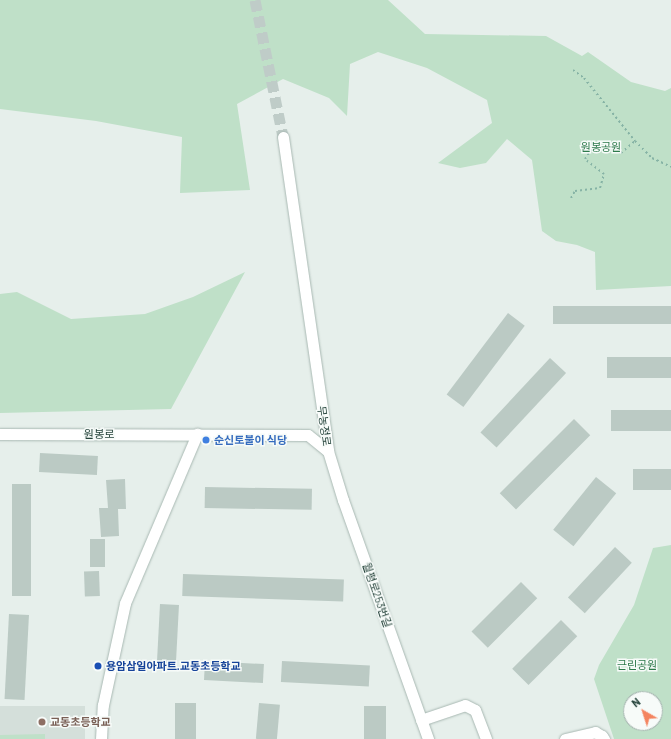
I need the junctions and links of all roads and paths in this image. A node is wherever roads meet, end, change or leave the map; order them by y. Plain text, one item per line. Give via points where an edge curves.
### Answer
1 (573, 70) dead end
2 (283, 137) tunnel mouth
3 (635, 141) junction
4 (671, 167) edge
5 (571, 198) dead end
6 (0, 434) edge
7 (197, 434) junction
8 (328, 451) junction
9 (421, 720) junction
10 (101, 739) edge
11 (428, 739) edge
12 (486, 739) edge
13 (565, 739) edge
14 (604, 739) edge

1 - 3 path via 584,78
2 - 8 street, 무농정로
3 - 4 path via 652,158
3 - 5 path via 621,153 595,144 585,159 604,174 600,188 575,191
6 - 7 street, 원봉로
7 - 8 street, 무농정로 via 308,436
7 - 10 street via 125,603 103,705
8 - 9 street, 월평로253번길
9 - 11 street, 월평로253번길
9 - 12 street via 465,705 475,710
13 - 14 street via 595,732

